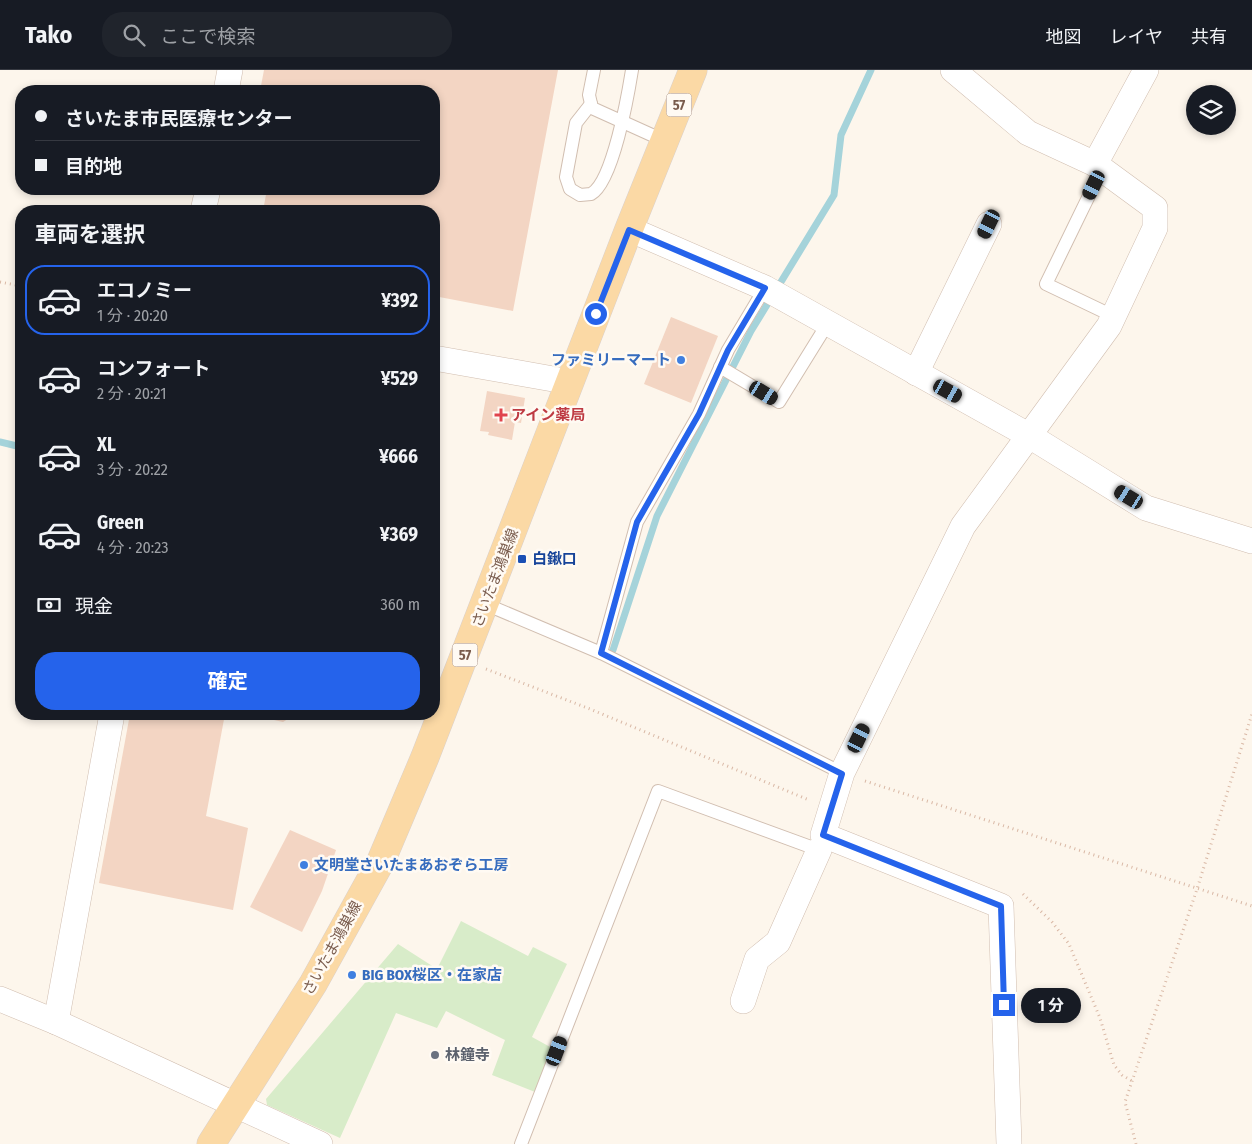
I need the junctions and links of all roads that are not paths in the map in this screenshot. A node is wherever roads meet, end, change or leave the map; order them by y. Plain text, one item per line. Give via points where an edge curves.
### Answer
1 (230, 70) edge
2 (594, 70) edge
3 (632, 70) edge
4 (693, 70) edge
5 (953, 70) edge
6 (1146, 70) edge
7 (227, 85) edge
8 (590, 104) junction
9 (623, 123) junction
10 (665, 141) junction
11 (1099, 166) junction
12 (989, 224) dead end
13 (629, 230) junction
14 (765, 288) junction
15 (1113, 316) junction
16 (828, 324) junction
17 (440, 359) edge
18 (720, 367) junction
19 (916, 373) junction
20 (570, 382) junction
21 (1028, 435) junction
22 (1252, 541) edge
23 (485, 604) junction
24 (601, 653) junction
25 (440, 719) edge
26 (111, 720) edge
27 (440, 720) edge
28 (842, 774) junction
29 (821, 843) junction
30 (0, 999) edge
31 (743, 1000) dead end
32 (56, 1022) junction
33 (237, 1104) junction
34 (211, 1144) edge
35 (320, 1144) edge
36 (521, 1144) edge
37 (1009, 1144) edge

1 - 7 street
2 - 8 lane
3 - 9 lane
4 - 10 main road, さいたま鴻巣線 / 57
5 - 11 street via 1028,134
6 - 11 street
8 - 9 lane via 596,111
8 - 9 lane via 576,123 566,174 570,189 576,193 587,195 600,186
9 - 10 lane
10 - 13 main road, さいたま鴻巣線 / 57
11 - 15 street via 1155,208 1155,228
11 - 15 lane via 1046,284
12 - 19 street
13 - 14 street
13 - 20 main road, さいたま鴻巣線 / 57
14 - 16 street
14 - 18 lane
15 - 21 street via 1109,326
16 - 18 lane via 779,402
16 - 19 street
17 - 20 street
18 - 24 lane via 699,414 637,522
19 - 21 street
20 - 23 main road, さいたま鴻巣線 / 57
21 - 22 street via 1146,508
21 - 28 street via 963,526
23 - 24 lane
23 - 25 main road, さいたま鴻巣線 / 57
24 - 28 lane
26 - 32 street
27 - 33 main road, さいたま鴻巣線 / 57 via 380,861 313,984
28 - 29 street
29 - 31 street via 778,942 757,959
29 - 36 lane via 658,791
29 - 37 street via 1001,906
30 - 32 street
32 - 33 street
33 - 34 main road, さいたま鴻巣線 / 57
33 - 35 street

